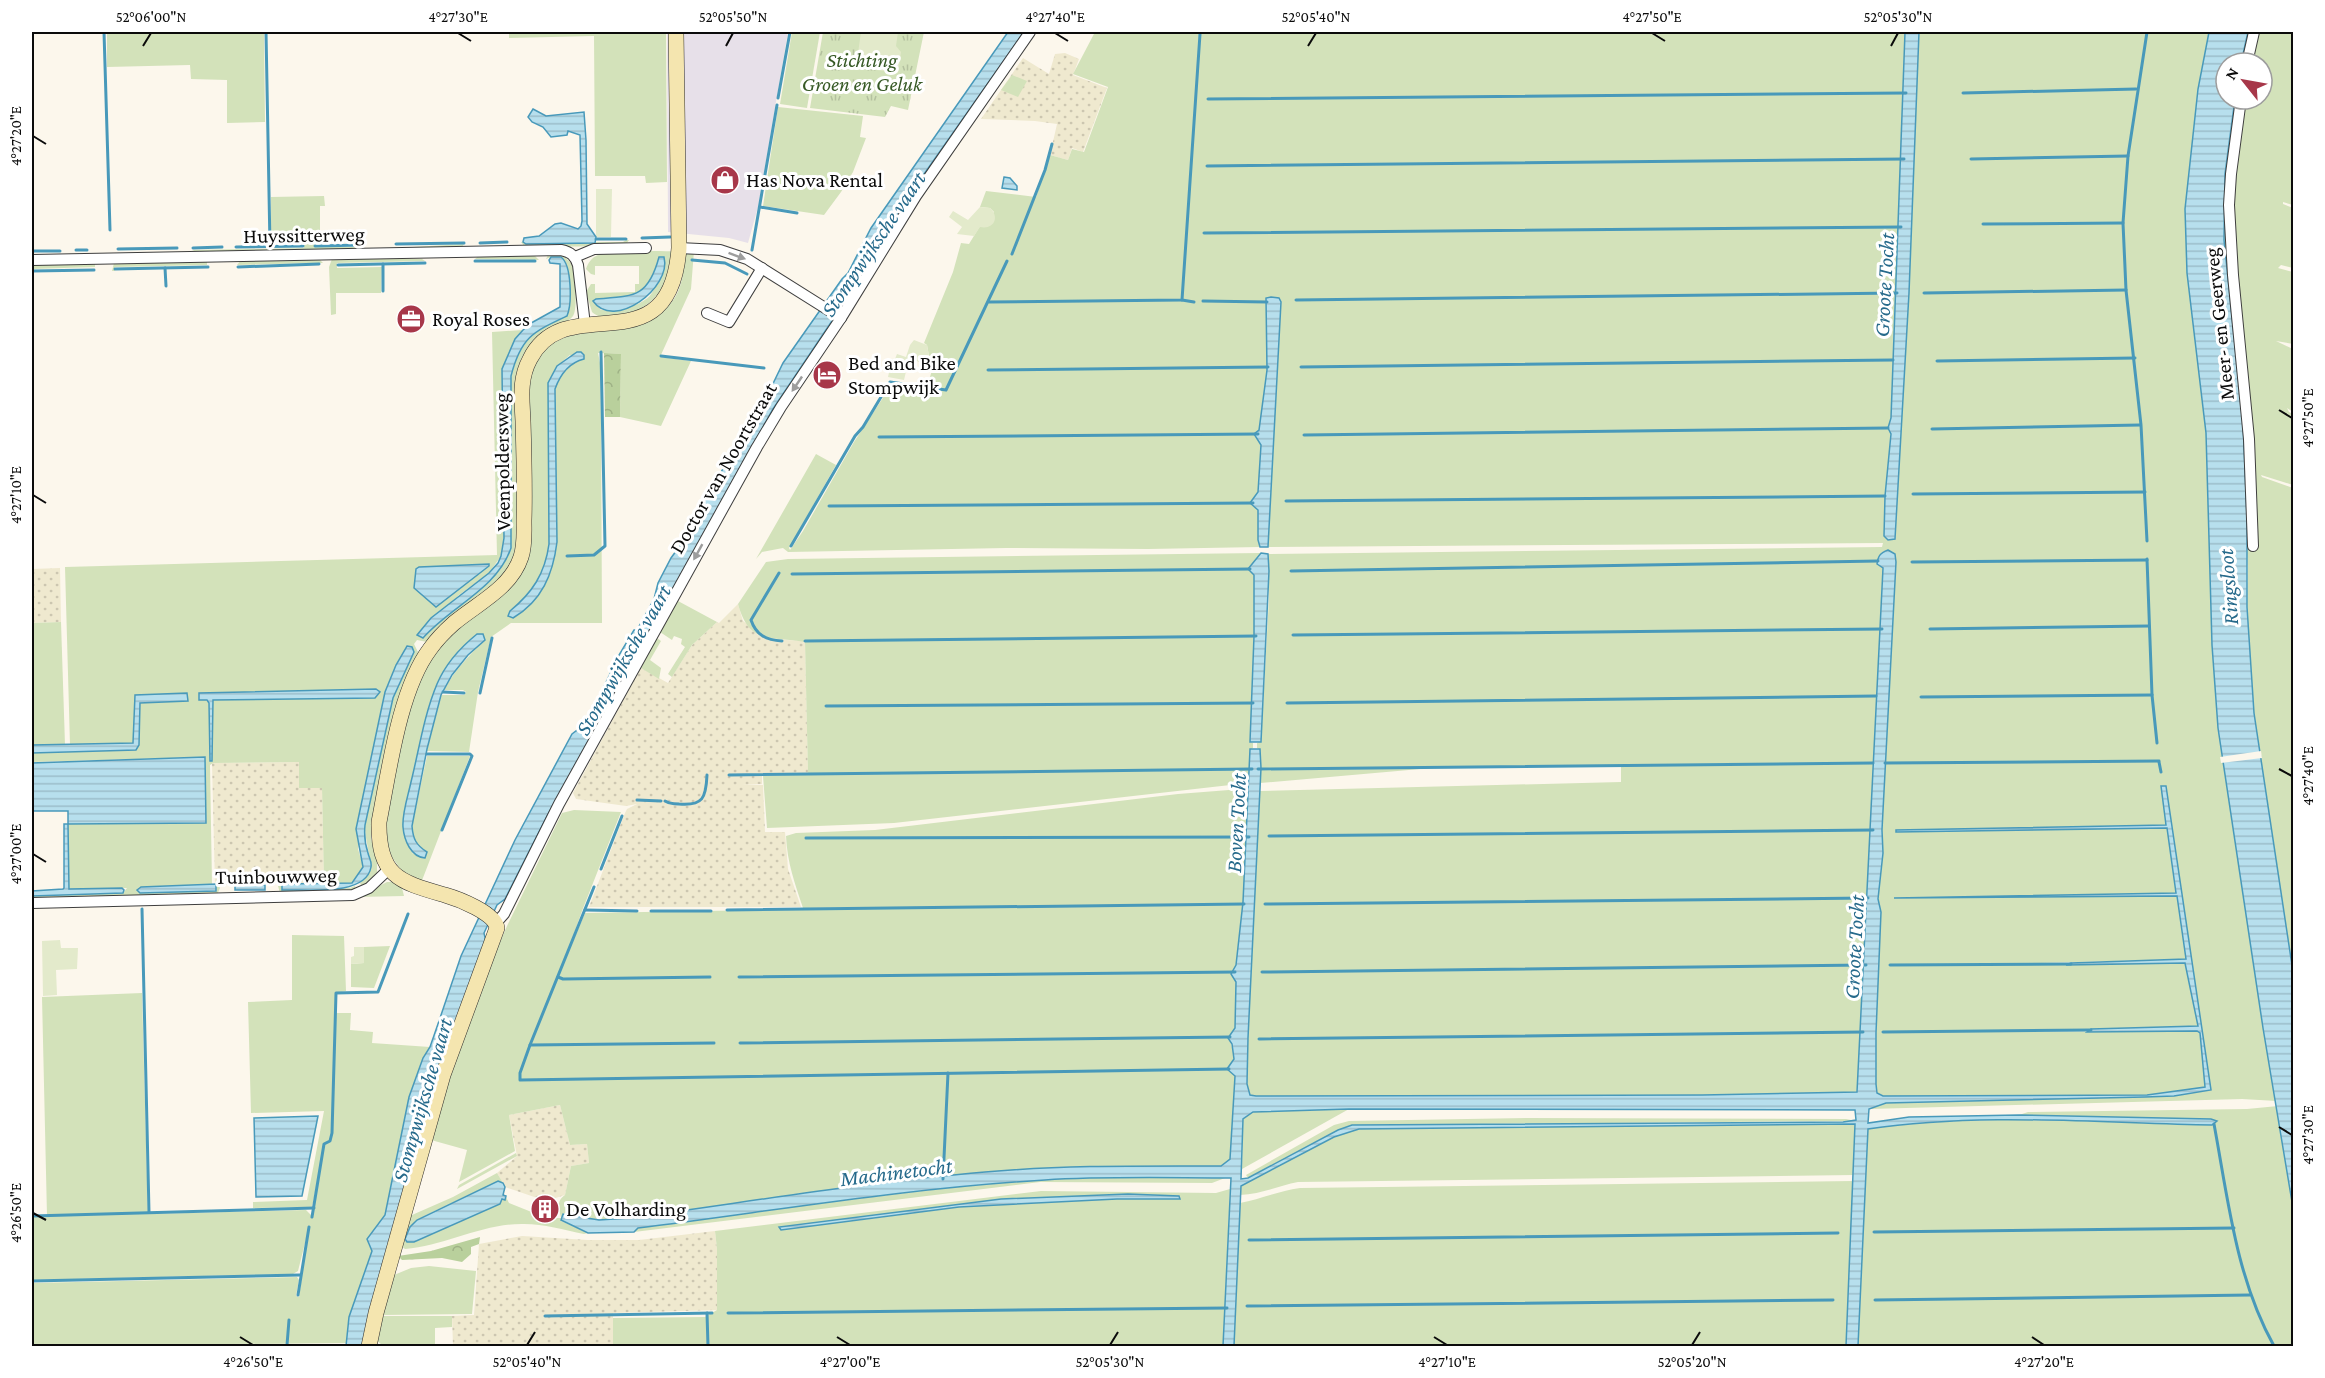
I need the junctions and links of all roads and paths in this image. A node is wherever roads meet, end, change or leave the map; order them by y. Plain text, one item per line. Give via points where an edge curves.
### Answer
1 (676, 32) edge
2 (1030, 32) edge
3 (2254, 32) edge
4 (2250, 51) edge
5 (2239, 111) edge
6 (646, 248) dead end
7 (679, 248) junction
8 (575, 257) junction
9 (32, 260) edge
10 (762, 267) junction
11 (706, 313) dead end
12 (839, 316) junction
13 (585, 325) junction
14 (2253, 546) dead end
15 (390, 868) junction
16 (32, 903) edge
17 (494, 921) junction
18 (369, 1347) edge

1 - 7 street, Veenpoldersweg
2 - 12 street, Doctor van Noortstraat via 916,196
3 - 4 street
5 - 14 street, Meer- en Geerweg via 2229,205 2248,416
6 - 8 street via 594,249
7 -> 10 street via 720,250
7 - 13 street, Veenpoldersweg via 671,290 657,308 634,321
8 - 9 street, Huyssitterweg via 561,250 542,250
8 - 13 street
10 - 11 street via 729,322
10 - 12 street
12 -> 17 street, Doctor van Noortstraat via 757,447 559,804 504,914
13 - 15 street, Veenpoldersweg via 544,340 530,358 521,383 525,509 524,543 518,567 504,585 441,635 411,683 379,822 378,840
15 - 16 street, Tuinbouwweg via 369,888 353,895
15 - 17 street via 406,883 447,895
17 - 18 street, Doctor van Noortstraat via 495,935 443,1075

